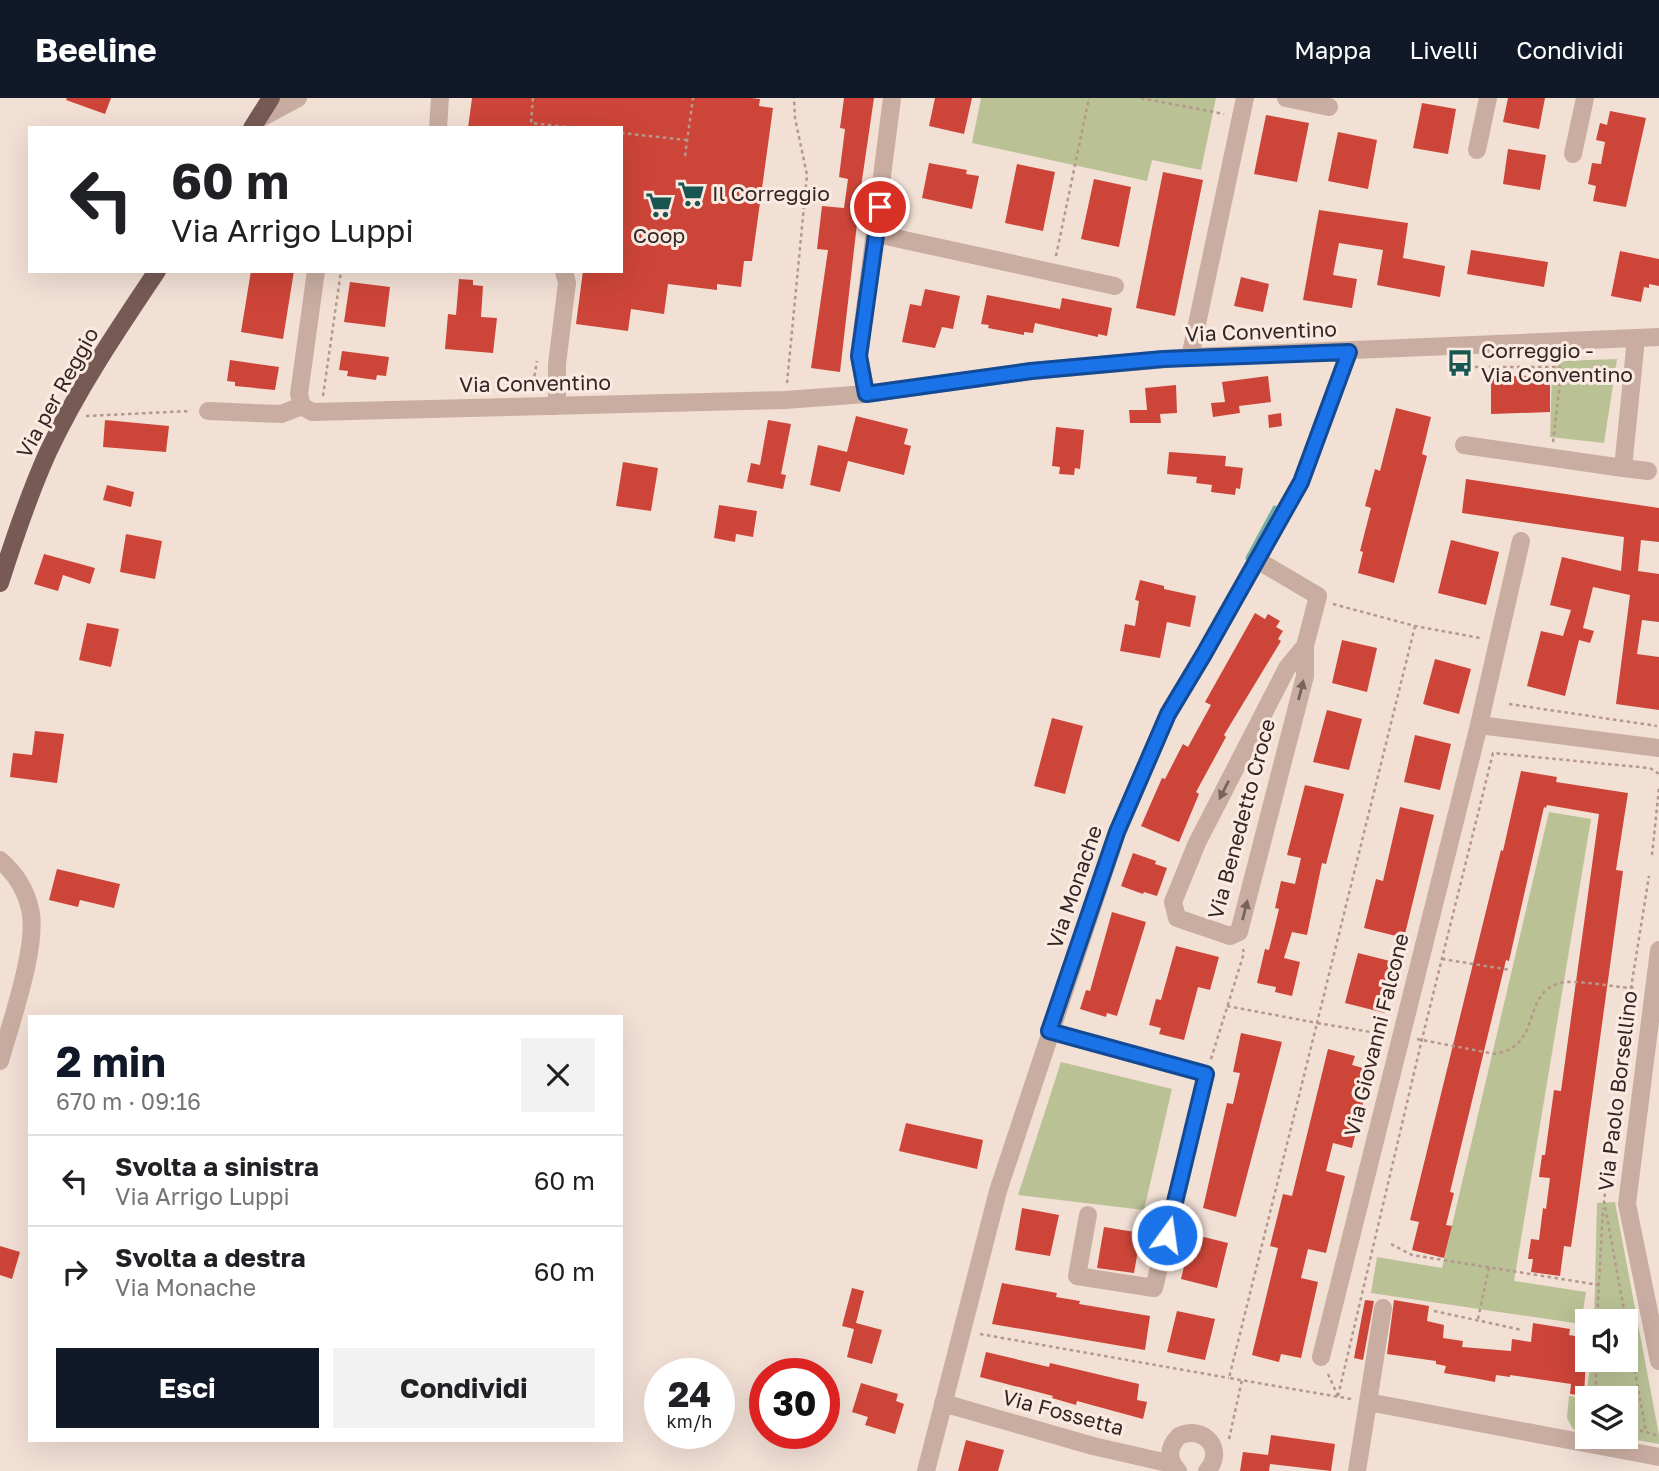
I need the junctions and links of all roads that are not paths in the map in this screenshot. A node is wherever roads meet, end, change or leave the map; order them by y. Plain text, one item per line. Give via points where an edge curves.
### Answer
1 (271, 98) edge
2 (298, 98) edge
3 (440, 98) edge
4 (892, 98) edge
5 (1245, 98) edge
6 (1286, 98) edge
7 (1488, 98) edge
8 (1585, 98) edge
9 (1329, 107) dead end
10 (255, 124) edge
11 (438, 126) edge
12 (1477, 150) dead end
13 (1573, 154) dead end
14 (877, 234) junction
15 (156, 273) edge
16 (316, 273) edge
17 (564, 273) edge
18 (1115, 286) dead end
19 (1659, 337) edge
20 (1636, 339) junction
21 (1349, 352) junction
22 (1190, 357) junction
23 (866, 394) junction
24 (302, 406) junction
25 (556, 406) junction
26 (208, 411) road end
27 (1464, 444) dead end
28 (1623, 468) junction
29 (1648, 471) dead end
30 (1521, 541) dead end
31 (1257, 560) junction
32 (0, 583) edge
33 (1305, 646) junction
34 (1479, 724) junction
35 (1659, 748) edge
36 (0, 860) edge
37 (1659, 950) edge
38 (1049, 1031) junction
39 (0, 1061) edge
40 (1088, 1215) dead end
41 (1382, 1308) dead end
42 (1321, 1357) road end
43 (1659, 1361) edge
44 (1368, 1402) junction
45 (943, 1403) junction
46 (1659, 1457) edge
47 (1175, 1467) edge
48 (926, 1471) edge
49 (1207, 1471) edge
50 (1357, 1471) edge

1 - 10 main road
2 - 10 street
3 - 11 street
4 - 14 street
5 - 22 street
6 - 9 street
7 - 12 street
8 - 13 street
14 - 18 street
14 - 23 street via 859,356
15 - 32 main road, Via per Reggio via 66,417 33,488
16 - 24 street via 299,394
17 - 25 street
19 - 20 street, Via Conventino
20 - 21 street, Via Conventino
20 - 28 street
21 - 22 street, Via Conventino
21 - 31 street, Via Monache via 1301,482
22 - 23 street, Via Conventino via 1031,371
23 - 25 street, Via Conventino
24 - 25 street, Via Conventino via 312,412
24 - 26 street, Via Conventino via 281,414
27 - 28 street
28 - 29 street
30 - 34 street, Via Giovanni Falcone
31 - 33 street, Via Benedetto Croce via 1318,596
31 - 38 street, Via Monache via 1168,714 1117,832
33 -> 33 street, Via Benedetto Croce via 1287,667 1197,843 1173,902 1177,918 1230,936 1239,932 1305,676
34 - 35 street
34 - 42 street, Via Giovanni Falcone
36 - 39 street via 15,873 31,910 31,944
37 - 43 street, Via Paolo Borsellino via 1627,1204
38 - 40 street via 1206,1074 1154,1288 1077,1276
38 - 45 street, Via Monache via 998,1191
41 - 44 street
44 - 46 street
44 - 50 street
45 - 47 street, Via Fossetta
45 - 48 street, Via Monache
47 - 49 street, Via Fossetta via 1170,1448 1174,1441 1202,1433 1213,1444 1215,1458

